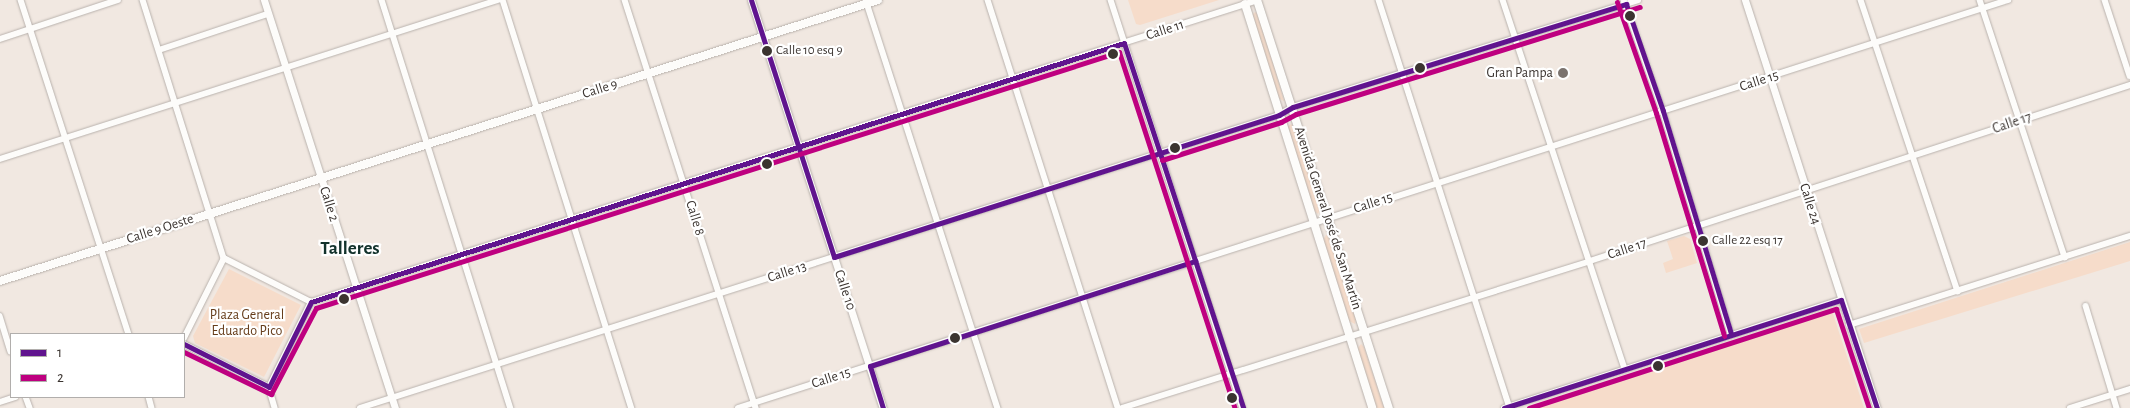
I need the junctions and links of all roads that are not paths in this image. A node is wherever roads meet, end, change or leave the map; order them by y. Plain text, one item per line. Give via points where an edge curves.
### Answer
1 (21, 0) edge
2 (118, 0) edge
3 (143, 0) edge
4 (264, 0) edge
5 (382, 0) edge
6 (498, 0) edge
7 (504, 0) edge
8 (625, 0) edge
9 (751, 0) edge
10 (878, 0) edge
11 (988, 0) edge
12 (1111, 0) edge
13 (1258, 0) edge
14 (1379, 0) edge
15 (1503, 0) edge
16 (1638, 0) edge
17 (1745, 0) edge
18 (1861, 0) edge
19 (1980, 0) edge
20 (2008, 0) edge
21 (2105, 0) edge
22 (867, 2) edge
23 (1244, 2) edge
24 (1625, 2) edge
25 (1983, 8) junction
26 (268, 14) junction
27 (31, 30) junction
28 (392, 34) junction
29 (1516, 36) junction
30 (763, 37) junction
31 (0, 39) edge
32 (1124, 43) junction
33 (1875, 43) junction
34 (159, 50) junction
35 (286, 68) junction
36 (1402, 72) junction
37 (648, 73) junction
38 (2130, 76) edge
39 (1770, 77) junction
40 (1013, 78) junction
41 (2130, 85) edge
42 (175, 103) junction
43 (1293, 107) junction
44 (536, 110) junction
45 (1663, 111) junction
46 (903, 114) junction
47 (1279, 115) junction
48 (2021, 120) junction
49 (66, 139) junction
50 (427, 144) junction
51 (1552, 146) junction
52 (798, 147) junction
53 (1160, 153) junction
54 (1912, 157) junction
55 (0, 159) edge
56 (321, 178) junction
57 (1438, 183) junction
58 (684, 184) junction
59 (1048, 189) junction
60 (1806, 190) junction
61 (210, 213) junction
62 (1328, 218) junction
63 (571, 220) junction
64 (1313, 222) junction
65 (938, 224) junction
66 (1698, 226) junction
67 (2130, 236) edge
68 (101, 248) junction
69 (463, 254) junction
70 (834, 257) junction
71 (2065, 257) junction
72 (224, 258) junction
73 (1194, 261) junction
74 (1590, 262) junction
75 (0, 281) edge
76 (356, 288) junction
77 (1958, 291) junction
78 (717, 294) junction
79 (1082, 297) junction
80 (1474, 298) junction
81 (1841, 300) junction
82 (311, 302) junction
83 (2086, 306) dead end
84 (0, 316) edge
85 (1849, 325) junction
86 (606, 329) junction
87 (974, 332) junction
88 (129, 333) edge
89 (1365, 333) junction
90 (1731, 334) junction
91 (1349, 335) junction
92 (185, 336) edge
93 (185, 345) edge
94 (10, 348) edge
95 (497, 364) junction
96 (870, 366) junction
97 (1625, 369) junction
98 (1231, 373) junction
99 (269, 387) junction
100 (2130, 389) edge
101 (2113, 394) junction
102 (392, 397) junction
103 (12, 398) edge
104 (0, 402) edge
105 (755, 405) edge
106 (1507, 407) edge
107 (275, 408) edge
108 (360, 408) edge
109 (396, 408) edge
110 (511, 408) edge
111 (632, 408) edge
112 (738, 408) edge
113 (883, 408) edge
114 (998, 408) edge
115 (1120, 408) edge
116 (1243, 408) edge
117 (1372, 408) edge
118 (1388, 408) edge
119 (1877, 408) edge
120 (2070, 408) edge
121 (2117, 408) edge

1 - 27 street
2 - 27 street
3 - 34 street
4 - 26 street, Calle 2
5 - 28 street
6 - 28 street
7 - 44 street
8 - 37 street, Calle 8
9 - 30 street, Calle 10
10 - 22 main road, Calle 9
11 - 40 street
12 - 32 street
13 - 23 street, Calle 11
13 - 43 main road, Avenida General José de San Martín
14 - 36 street
15 - 29 street
16 - 24 street, Calle 13
17 - 39 street, Calle 24
18 - 33 street
19 - 25 street
20 - 25 street, Calle 15
21 - 38 street
22 - 30 main road, Calle 9
22 - 46 street
23 - 32 street, Calle 11
23 - 47 main road, Avenida General José de San Martín
24 - 29 street, Calle 13
24 - 45 street
25 - 33 street, Calle 15
25 - 48 street
26 - 34 street
26 - 35 street, Calle 2
27 - 31 street
27 - 49 street
28 - 35 street
28 - 50 street
29 - 36 street, Calle 13
29 - 51 street
30 - 37 main road, Calle 9
30 - 52 street, Calle 10
32 - 40 street, Calle 11
32 - 53 street
33 - 39 street, Calle 15
33 - 54 street
34 - 42 street
35 - 42 street
35 - 56 street, Calle 2
36 - 43 street, Calle 13
36 - 57 street
37 - 44 main road, Calle 9
37 - 58 street, Calle 8
39 - 45 street, Calle 15
39 - 60 street, Calle 24
40 - 46 street, Calle 11
40 - 59 street
41 - 48 street, Calle 17
42 - 49 street
42 - 61 street
43 - 47 street, Calle 13
43 - 62 main road, Avenida General José de San Martín
44 - 50 main road, Calle 9
44 - 63 street
45 - 51 street, Calle 15
45 - 66 street
46 - 52 street, Calle 11
46 - 65 street
47 - 53 street, Calle 13
47 - 64 main road, Avenida General José de San Martín
48 - 54 street, Calle 17
48 - 71 street
49 - 55 street
49 - 68 street
50 - 56 main road, Calle 9
50 - 69 street
51 - 57 street, Calle 15
51 - 74 street
52 - 58 street, Calle 11
52 - 70 street, Calle 10
53 - 59 street, Calle 13
53 - 73 street
54 - 60 street, Calle 17
54 - 77 street
56 - 61 main road, Calle 9 Oeste
56 - 76 street, Calle 2
57 - 62 street, Calle 15
57 - 80 street
58 - 63 street, Calle 11
58 - 78 street, Calle 8
59 - 65 street, Calle 13
59 - 79 street
60 - 66 street, Calle 17
60 - 81 street, Calle 24
61 - 68 main road, Calle 9 Oeste
61 - 72 street
62 - 64 street, Calle 15
62 - 89 main road, Avenida General José de San Martín
63 - 69 street, Calle 11
63 - 86 street
64 - 73 street, Calle 15
64 - 91 main road, Avenida General José de San Martín
65 - 70 street, Calle 13
65 - 87 street
66 - 74 street, Calle 17
66 - 90 street
67 - 71 street
68 - 75 main road, Calle 9 Oeste
68 - 88 street
69 - 76 street, Calle 11
69 - 95 street
70 - 78 street, Calle 13
70 - 96 street, Calle 10
71 - 77 street
72 - 82 street
72 - 92 street
73 - 79 street, Calle 15
73 - 98 street
74 - 80 street, Calle 17
74 - 97 street
76 - 82 street, Calle 11
76 - 102 street, Calle 2
77 - 85 street
78 - 86 street, Calle 13
78 - 105 street, Calle 8
79 - 87 street, Calle 15
79 - 115 street
80 - 89 street, Calle 17
80 - 106 street
81 - 85 street, Calle 24
81 - 90 street
82 - 99 street
83 - 101 street
84 - 94 street
85 - 119 street, Calle 24
86 - 95 street, Calle 13
86 - 111 street
87 - 96 street, Calle 15
87 - 114 street
89 - 91 street, Calle 17
89 - 118 main road, Avenida General José de San Martín
90 - 97 street
91 - 98 street, Calle 17
91 - 117 main road, Avenida General José de San Martín
93 - 99 street
95 - 102 street, Calle 13
95 - 110 street
96 - 105 street, Calle 15
96 - 113 street, Calle 10
97 - 106 street
98 - 115 street, Calle 17
98 - 116 street
99 - 107 street
100 - 101 street
101 - 120 street
101 - 121 street
102 - 108 street, Calle 13
102 - 109 street, Calle 2
103 - 104 street
105 - 112 street, Calle 15

